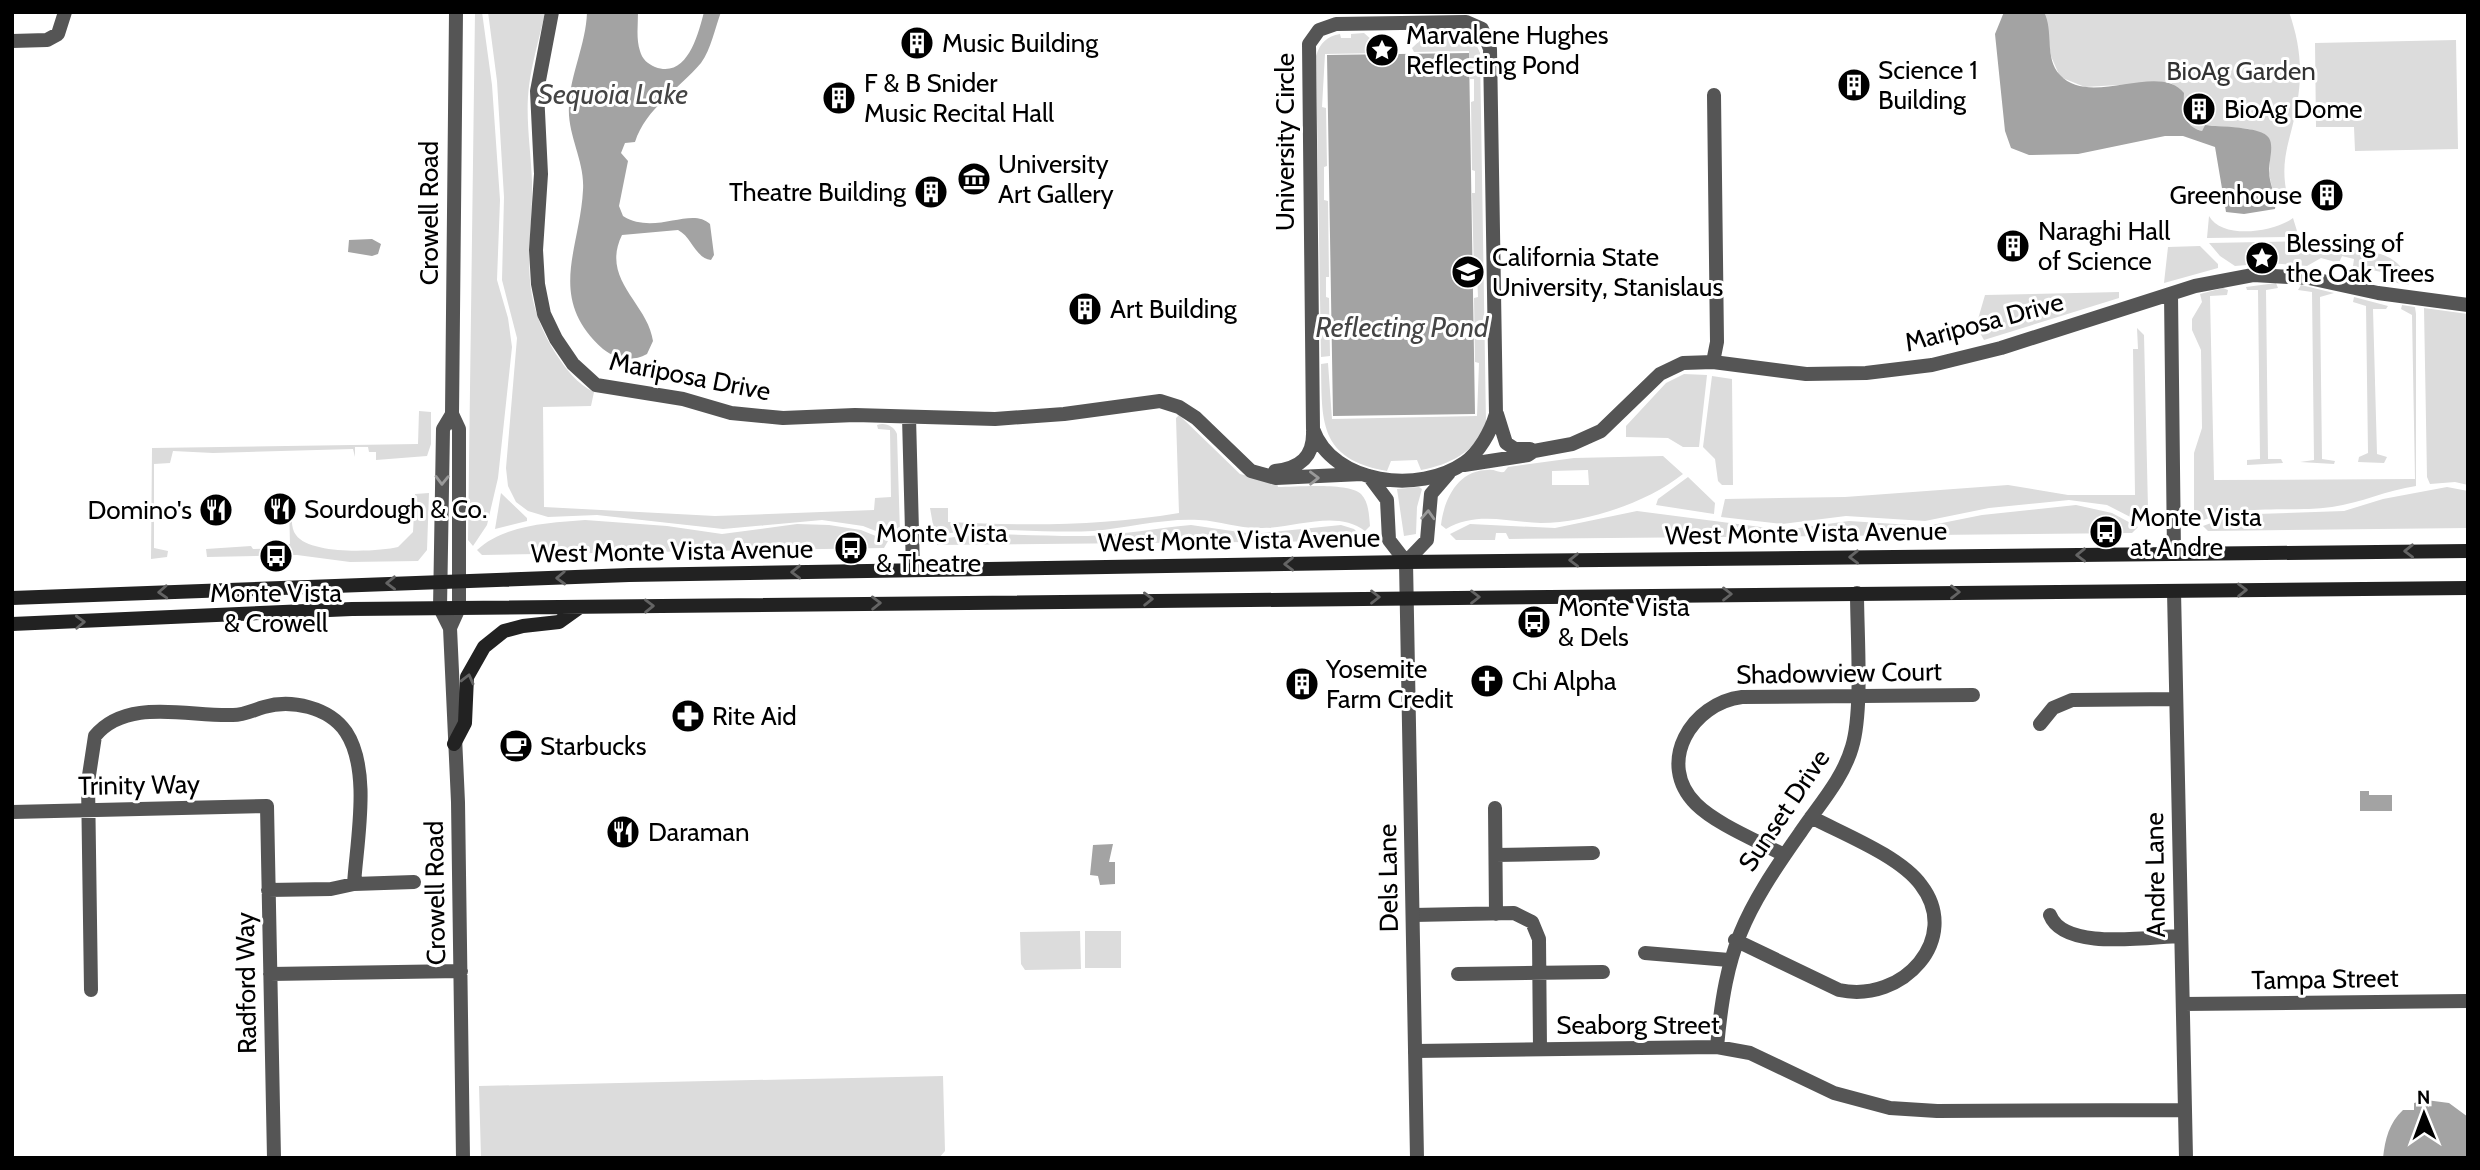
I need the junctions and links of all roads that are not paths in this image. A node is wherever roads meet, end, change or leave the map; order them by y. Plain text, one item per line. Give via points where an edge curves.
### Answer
1 (65, 12) edge
2 (456, 12) edge
3 (552, 12) edge
4 (12, 41) edge
5 (1714, 95) dead end
6 (2171, 294) junction
7 (2468, 305) edge
8 (1713, 362) junction
9 (1496, 410) junction
10 (452, 414) junction
11 (909, 417) junction
12 (1313, 429) junction
13 (1534, 451) junction
14 (1456, 468) junction
15 (1266, 475) junction
16 (1366, 475) junction
17 (2468, 551) edge
18 (2174, 554) junction
19 (1406, 562) junction
20 (913, 570) junction
21 (459, 582) junction
22 (441, 583) junction
23 (2468, 588) edge
24 (2174, 591) junction
25 (1857, 593) junction
26 (1407, 597) junction
27 (12, 598) edge
28 (581, 607) junction
29 (440, 608) junction
30 (458, 608) junction
31 (12, 624) edge
32 (450, 628) junction
33 (1973, 695) dead end
34 (1856, 696) junction
35 (2176, 699) junction
36 (2040, 724) dead end
37 (454, 744) junction
38 (267, 806) joint
39 (1495, 808) dead end
40 (88, 811) junction
41 (12, 812) edge
42 (1811, 817) junction
43 (1593, 853) dead end
44 (1496, 855) junction
45 (1784, 855) junction
46 (414, 883) dead end
47 (354, 884) junction
48 (268, 890) junction
49 (1496, 914) junction
50 (1413, 915) junction
51 (2050, 915) dead end
52 (2180, 936) junction
53 (1735, 940) junction
54 (1645, 953) dead end
55 (1729, 960) junction
56 (460, 971) junction
57 (1539, 972) junction
58 (1603, 972) dead end
59 (270, 974) junction
60 (1458, 974) dead end
61 (91, 990) dead end
62 (2468, 1001) edge
63 (2183, 1004) junction
64 (1717, 1047) junction
65 (1540, 1049) junction
66 (1415, 1051) junction
67 (2185, 1110) junction
68 (274, 1158) edge
69 (463, 1158) edge
70 (1417, 1158) edge
71 (2186, 1158) edge

1 - 4 street via 58,34 47,40
2 - 10 street, Crowell Road
3 - 11 street, Mariposa Drive via 537,91 541,174 536,260 544,314 573,364 596,385 683,399 739,415
5 - 8 street via 1717,342
6 - 7 street, Mariposa Drive via 2225,279 2270,275
6 - 8 street, Mariposa Drive via 1932,365 1806,374
6 - 18 street
8 - 13 street, Mariposa Drive via 1666,369 1601,431 1572,444
9 - 12 street, University Circle via 1488,38 1478,26 1466,22 1336,24 1315,34 1307,56
9 - 13 street via 1506,443
9 - 14 street, University Circle via 1477,450
10 - 21 street, Crowell Road via 459,429
10 -> 22 street, Crowell Road via 443,429
11 - 15 street, Mariposa Drive via 1037,416 1160,401 1191,414 1239,462
11 - 20 street
12 - 15 street via 1304,461
12 - 16 street via 1332,456
13 - 14 street, Mariposa Drive
14 - 16 street via 1410,480
19 -> 14 street, University Circle via 1427,540 1431,494
15 -> 16 street, Mariposa Drive
16 - 19 street via 1387,500 1389,540
17 -> 18 main road, West Monte Vista Avenue
18 -> 19 main road, West Monte Vista Avenue
19 -> 20 main road, West Monte Vista Avenue
19 - 26 street, Dels Lane
20 -> 21 main road, West Monte Vista Avenue
21 - 22 main road, West Monte Vista Avenue
21 - 30 street, Crowell Road
22 -> 27 main road, West Monte Vista Avenue
22 - 29 street, Crowell Road
24 -> 23 main road, West Monte Vista Avenue
25 -> 24 main road, West Monte Vista Avenue
24 - 35 street, Andre Lane
26 -> 25 main road, West Monte Vista Avenue
25 - 34 street, Sunset Drive
28 -> 26 main road, West Monte Vista Avenue
26 - 50 street, Dels Lane
28 - 30 main road, West Monte Vista Avenue
37 -> 28 main road via 465,723 467,677 484,647 504,631 559,622
29 - 30 main road, West Monte Vista Avenue
31 -> 29 main road, West Monte Vista Avenue
29 - 32 street, Crowell Road
30 - 32 street, Crowell Road
32 - 37 street, Crowell Road
33 - 34 street, Shadowview Court
34 - 42 street, Sunset Drive via 1856,730 1848,761
34 - 45 street, Shadowview Court via 1731,698 1702,713 1682,743 1680,768 1696,804
35 - 36 street via 2072,700 2053,708
35 - 52 street, Andre Lane
37 - 56 street, Crowell Road
38 - 40 street, Trinity Way
38 - 48 street, Radford Way
39 - 44 street
40 - 41 street, Trinity Way
40 - 47 street via 95,736 111,722 144,713 231,715 280,705 317,709 345,729 359,765
40 - 61 street
42 - 45 street, Sunset Drive
42 - 53 street via 1896,863 1923,886 1933,922 1921,962 1884,990 1851,992
43 - 44 street
44 - 49 street
45 - 53 street, Sunset Drive via 1752,903
46 - 47 street
47 - 48 street
48 - 59 street, Radford Way
49 - 50 street
49 - 57 street via 1520,914 1535,925
50 - 66 street, Dels Lane
51 - 52 street via 2061,930 2081,938
52 - 63 street, Andre Lane
53 - 55 street, Sunset Drive
54 - 55 street
55 - 64 street, Sunset Drive
56 - 59 street
56 - 69 street, Crowell Road
57 - 58 street
57 - 60 street
57 - 65 street
59 - 68 street, Radford Way
62 - 63 street, Tampa Street
63 - 67 street, Andre Lane
64 - 65 street, Seaborg Street
64 - 67 street, Seaborg Street via 1750,1053 1834,1093 1890,1108
65 - 66 street, Seaborg Street
66 - 70 street, Dels Lane
67 - 71 street, Andre Lane

